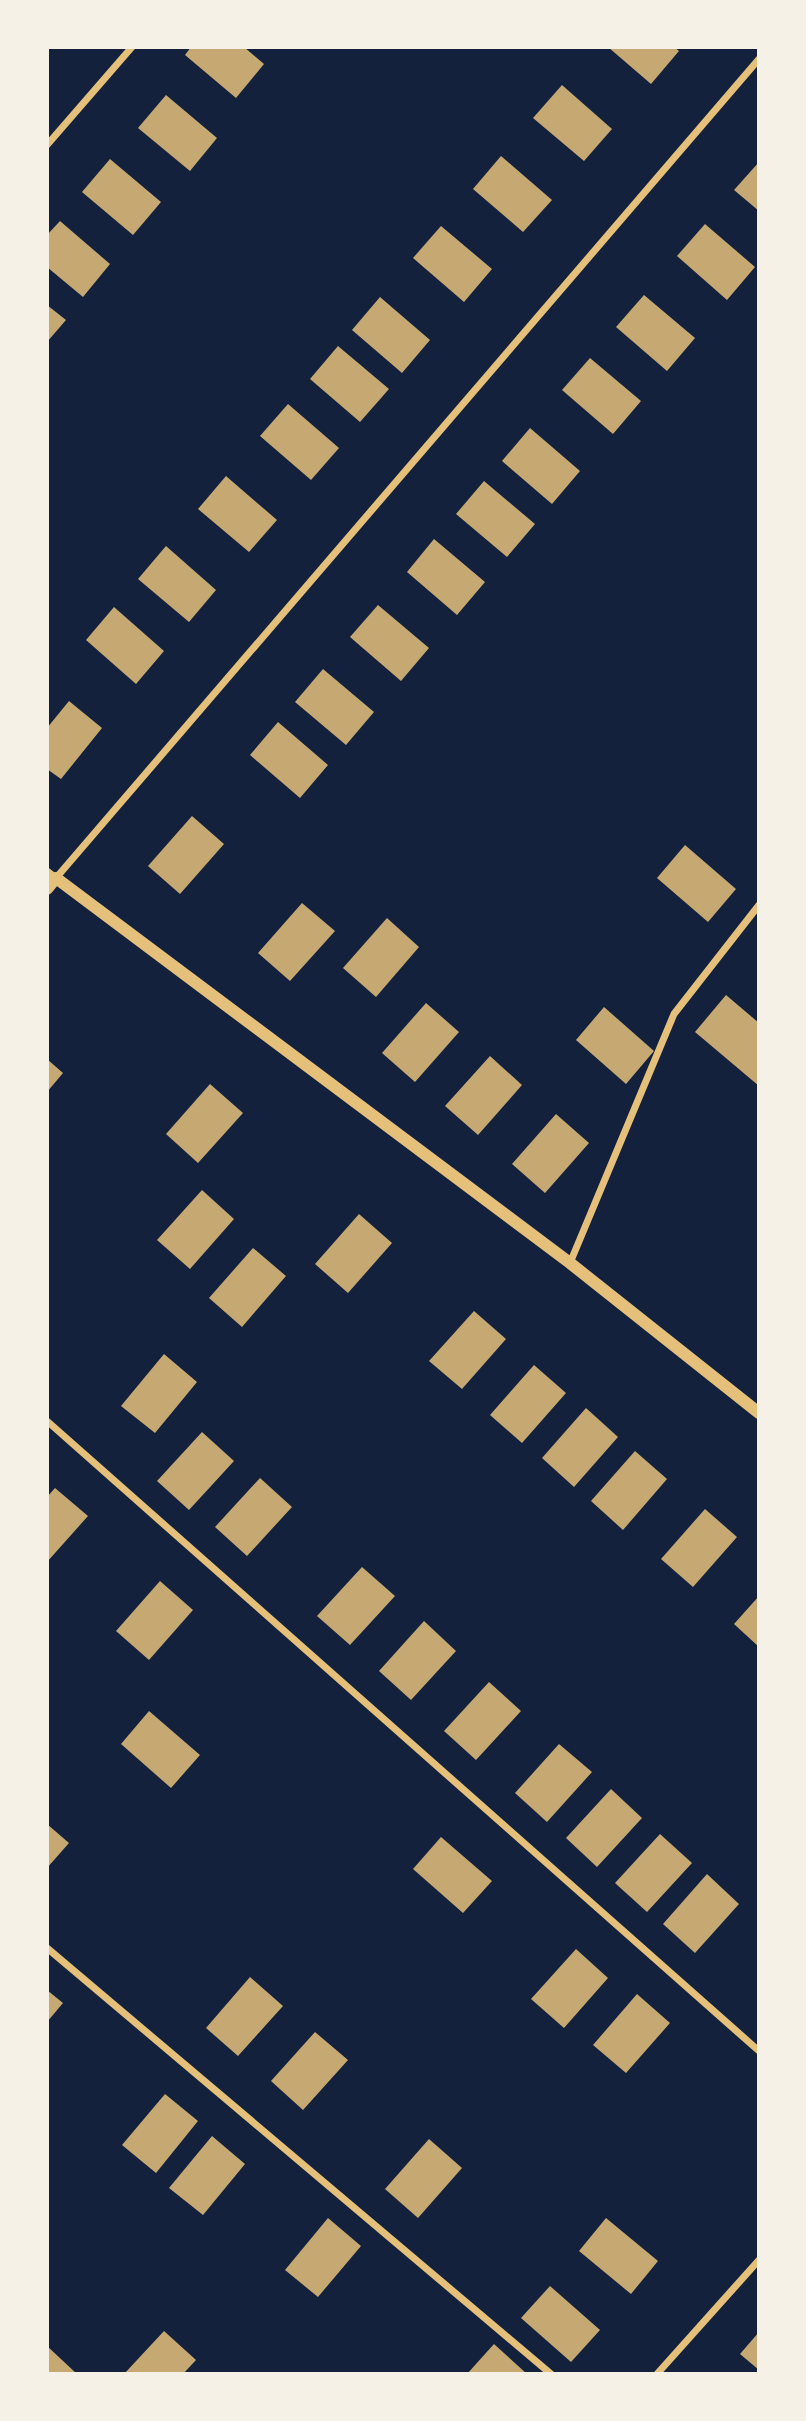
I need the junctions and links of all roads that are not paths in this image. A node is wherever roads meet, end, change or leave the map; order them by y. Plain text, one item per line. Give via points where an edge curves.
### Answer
1 (132, 47) edge
2 (759, 59) edge
3 (47, 145) edge
4 (52, 874) edge
5 (47, 889) edge
6 (759, 905) edge
7 (570, 1264) junction
8 (759, 1413) edge
9 (47, 1421) edge
10 (47, 1948) edge
11 (759, 2052) edge
12 (759, 2260) edge
13 (551, 2374) edge
14 (657, 2374) edge

1 - 3 street
2 - 4 street
4 - 5 street
4 - 7 street
6 - 7 street via 674,1014
7 - 8 street
9 - 11 street
10 - 13 street
12 - 14 street

